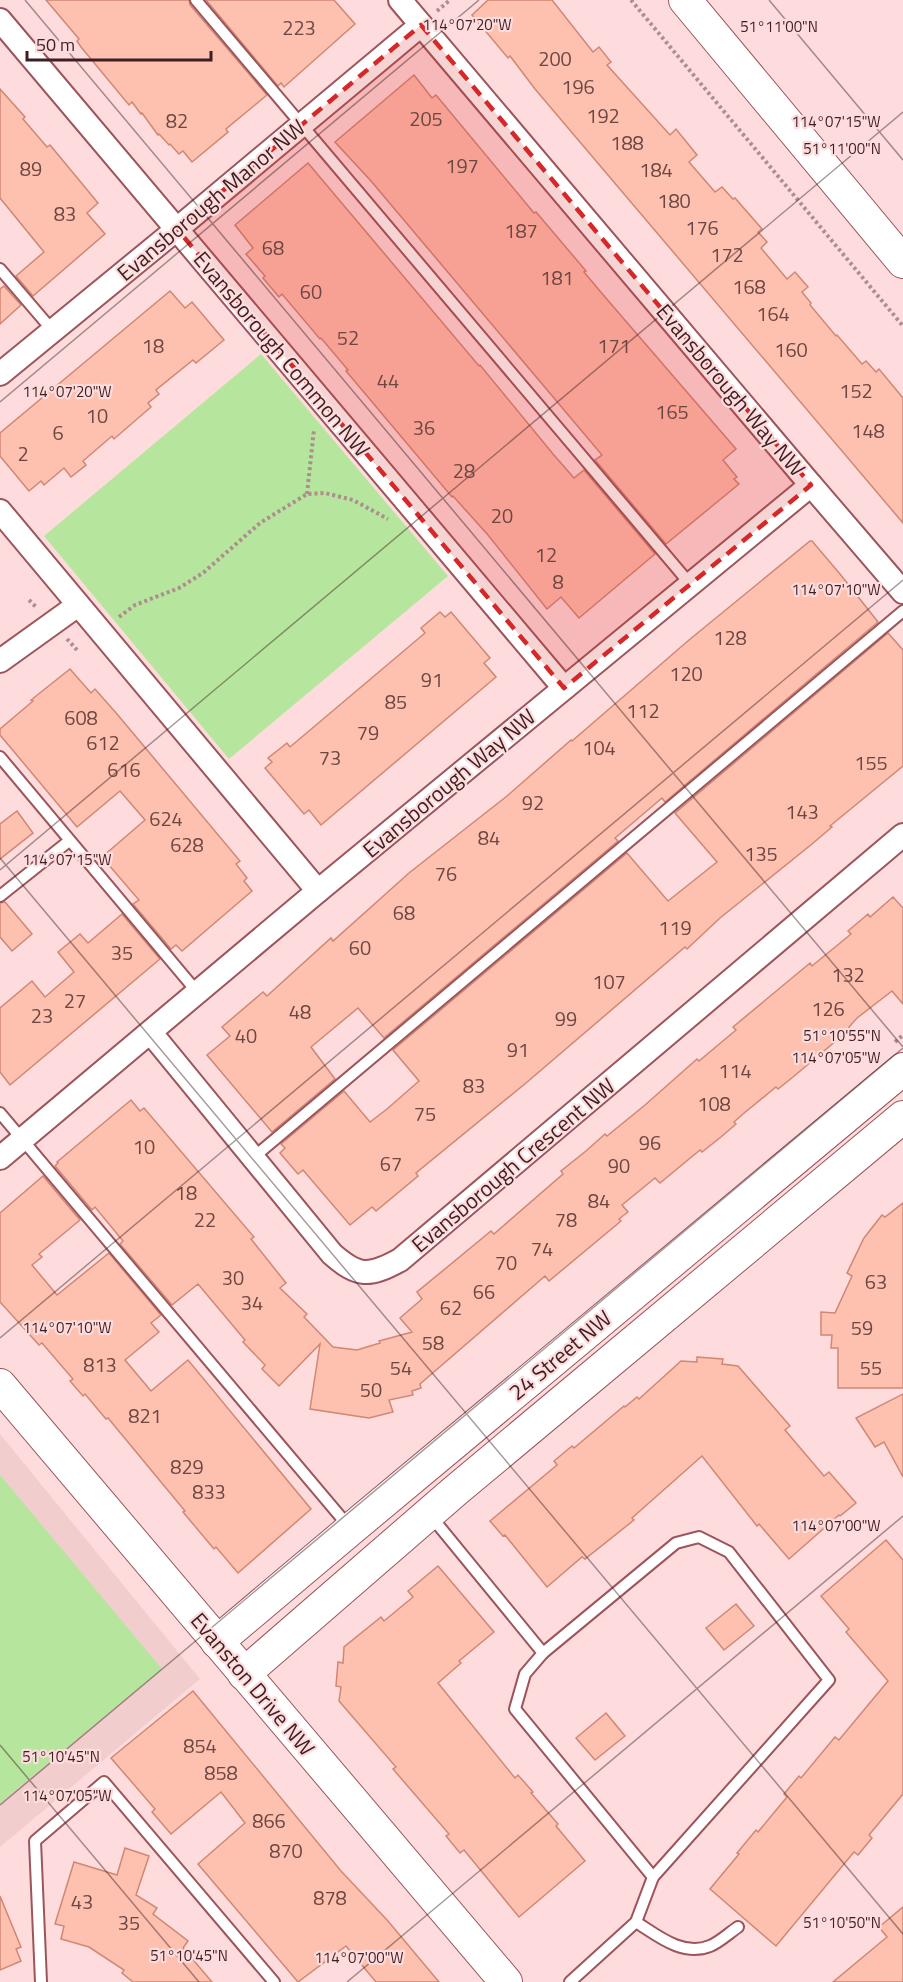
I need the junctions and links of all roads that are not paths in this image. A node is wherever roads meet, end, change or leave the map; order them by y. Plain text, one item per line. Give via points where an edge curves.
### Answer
1 (196, 0) edge
2 (400, 0) edge
3 (685, 0) edge
4 (0, 20) edge
5 (421, 25) junction
6 (302, 125) junction
7 (177, 229) junction
8 (903, 262) edge
9 (0, 268) edge
10 (52, 331) junction
11 (0, 374) edge
12 (811, 484) junction
13 (0, 511) edge
14 (691, 585) junction
15 (903, 592) edge
16 (78, 605) junction
17 (903, 611) edge
18 (0, 661) edge
19 (564, 688) junction
20 (0, 757) edge
21 (903, 835) edge
22 (69, 841) junction
23 (318, 891) junction
24 (0, 896) edge
25 (198, 993) junction
26 (151, 1033) junction
27 (903, 1069) edge
28 (0, 1113) edge
29 (903, 1117) edge
30 (22, 1139) junction
31 (254, 1157) junction
32 (0, 1158) edge
33 (0, 1386) edge
34 (429, 1514) junction
35 (351, 1529) junction
36 (218, 1642) junction
37 (543, 1653) junction
38 (244, 1674) junction
39 (653, 1877) junction
40 (636, 1922) junction
41 (738, 1927) dead end
42 (41, 1982) edge
43 (274, 1982) edge
44 (506, 1982) edge
45 (570, 1982) edge

1 - 6 lane
2 - 5 street, Evansborough Way NW
3 - 8 street
4 - 7 street, Evansborough Common NW
5 - 6 street, Evansborough Manor NW
5 - 12 street, Evansborough Way NW
6 - 7 street, Evansborough Manor NW
6 - 14 lane
7 - 10 street, Evansborough Manor NW
7 - 19 street, Evansborough Common NW
9 - 10 lane
10 - 11 street, Evansborough Manor NW
12 - 14 street, Evansborough Way NW
12 - 15 street
13 - 16 street
14 - 19 street, Evansborough Way NW
16 - 18 street
16 - 23 street
17 - 31 lane
19 - 23 street, Evansborough Way NW
20 - 22 lane
21 - 31 street, Evansborough Crescent NW via 400,1260 381,1270 363,1274 339,1260
22 - 24 lane
22 - 25 lane
23 - 25 street, Evansborough Way NW
25 - 26 street, Evansborough Way NW
26 - 30 street, Evansborough Way NW
26 - 31 street, Evansborough Crescent NW
27 - 35 street, 24 Street NW
28 - 30 lane
29 - 34 street, 24 Street NW
30 - 32 street, Evansborough Way NW
30 - 35 lane
33 - 36 street, Evanston Drive NW
34 - 37 lane
34 - 38 street, 24 Street NW
35 - 36 street, 24 Street NW
36 - 38 street, Evanston Drive NW
37 - 39 lane via 525,1674 515,1709
37 - 39 lane via 676,1543 699,1536 729,1552 829,1680
38 - 44 street, Evanston Drive NW
39 - 40 lane
40 - 41 lane via 665,1941 689,1950 710,1946
40 - 45 lane
42 - 43 lane via 35,1841 104,1782

